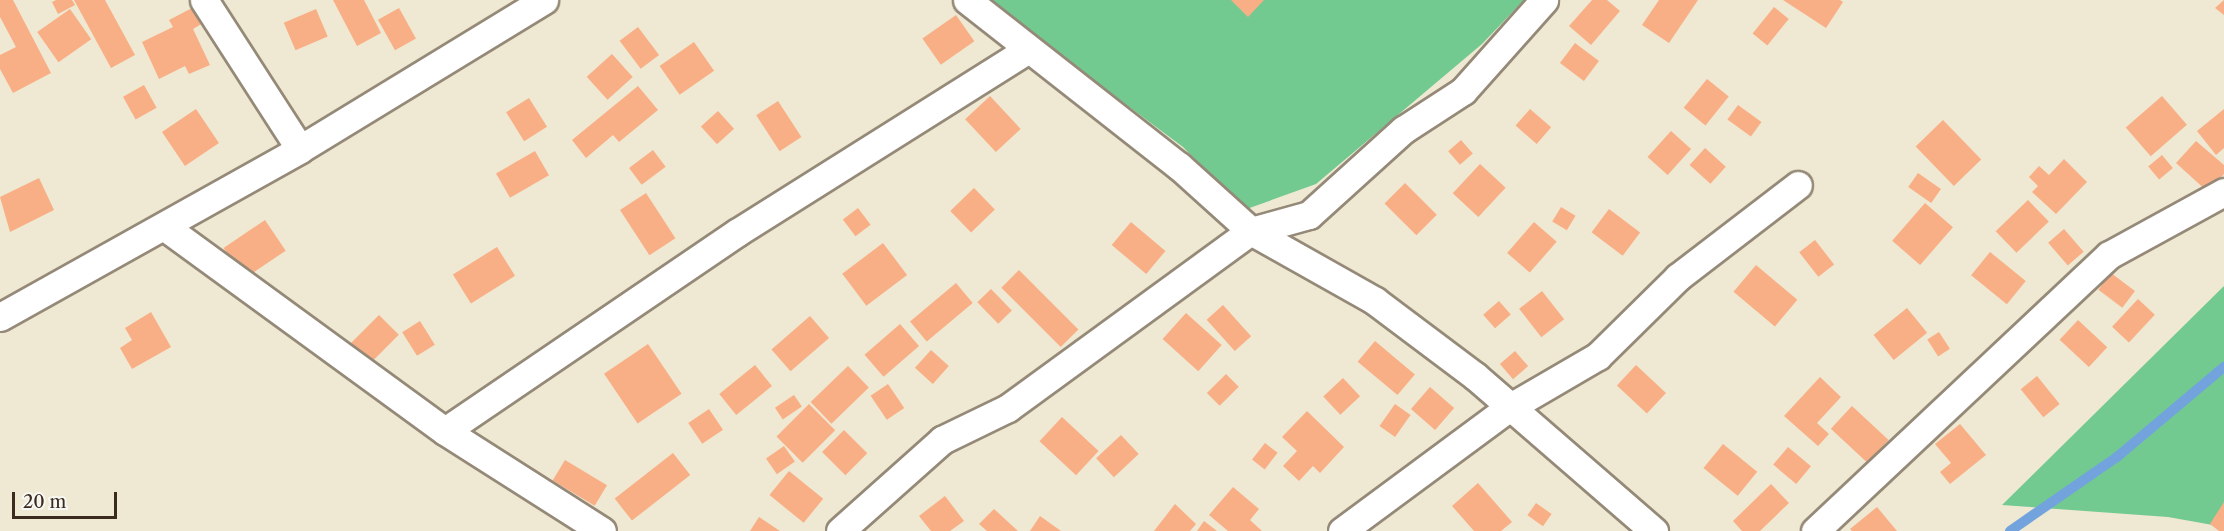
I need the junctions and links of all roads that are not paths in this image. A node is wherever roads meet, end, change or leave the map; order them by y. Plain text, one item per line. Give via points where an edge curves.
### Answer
1 (204, 0) edge
2 (544, 0) edge
3 (967, 0) edge
4 (1544, 0) edge
5 (1027, 50) junction
6 (300, 149) junction
7 (1798, 185) dead end
8 (2224, 192) edge
9 (165, 227) junction
10 (1251, 231) junction
11 (0, 317) edge
12 (1507, 409) junction
13 (445, 431) junction
14 (602, 531) edge
15 (840, 531) edge
16 (1342, 531) edge
17 (1654, 531) edge
18 (1815, 531) edge

1 - 6 street
2 - 6 street
3 - 5 street
4 - 10 street via 1464,91 1402,130 1309,215
5 - 10 street via 1179,166
5 - 13 street via 738,232
6 - 9 street
7 - 12 street via 1678,277 1598,356
8 - 18 street via 2109,255
9 - 11 street
9 - 13 street
10 - 12 street via 1375,301 1474,376
10 - 15 street via 1008,408 942,440
12 - 16 street
12 - 17 street
13 - 14 street

